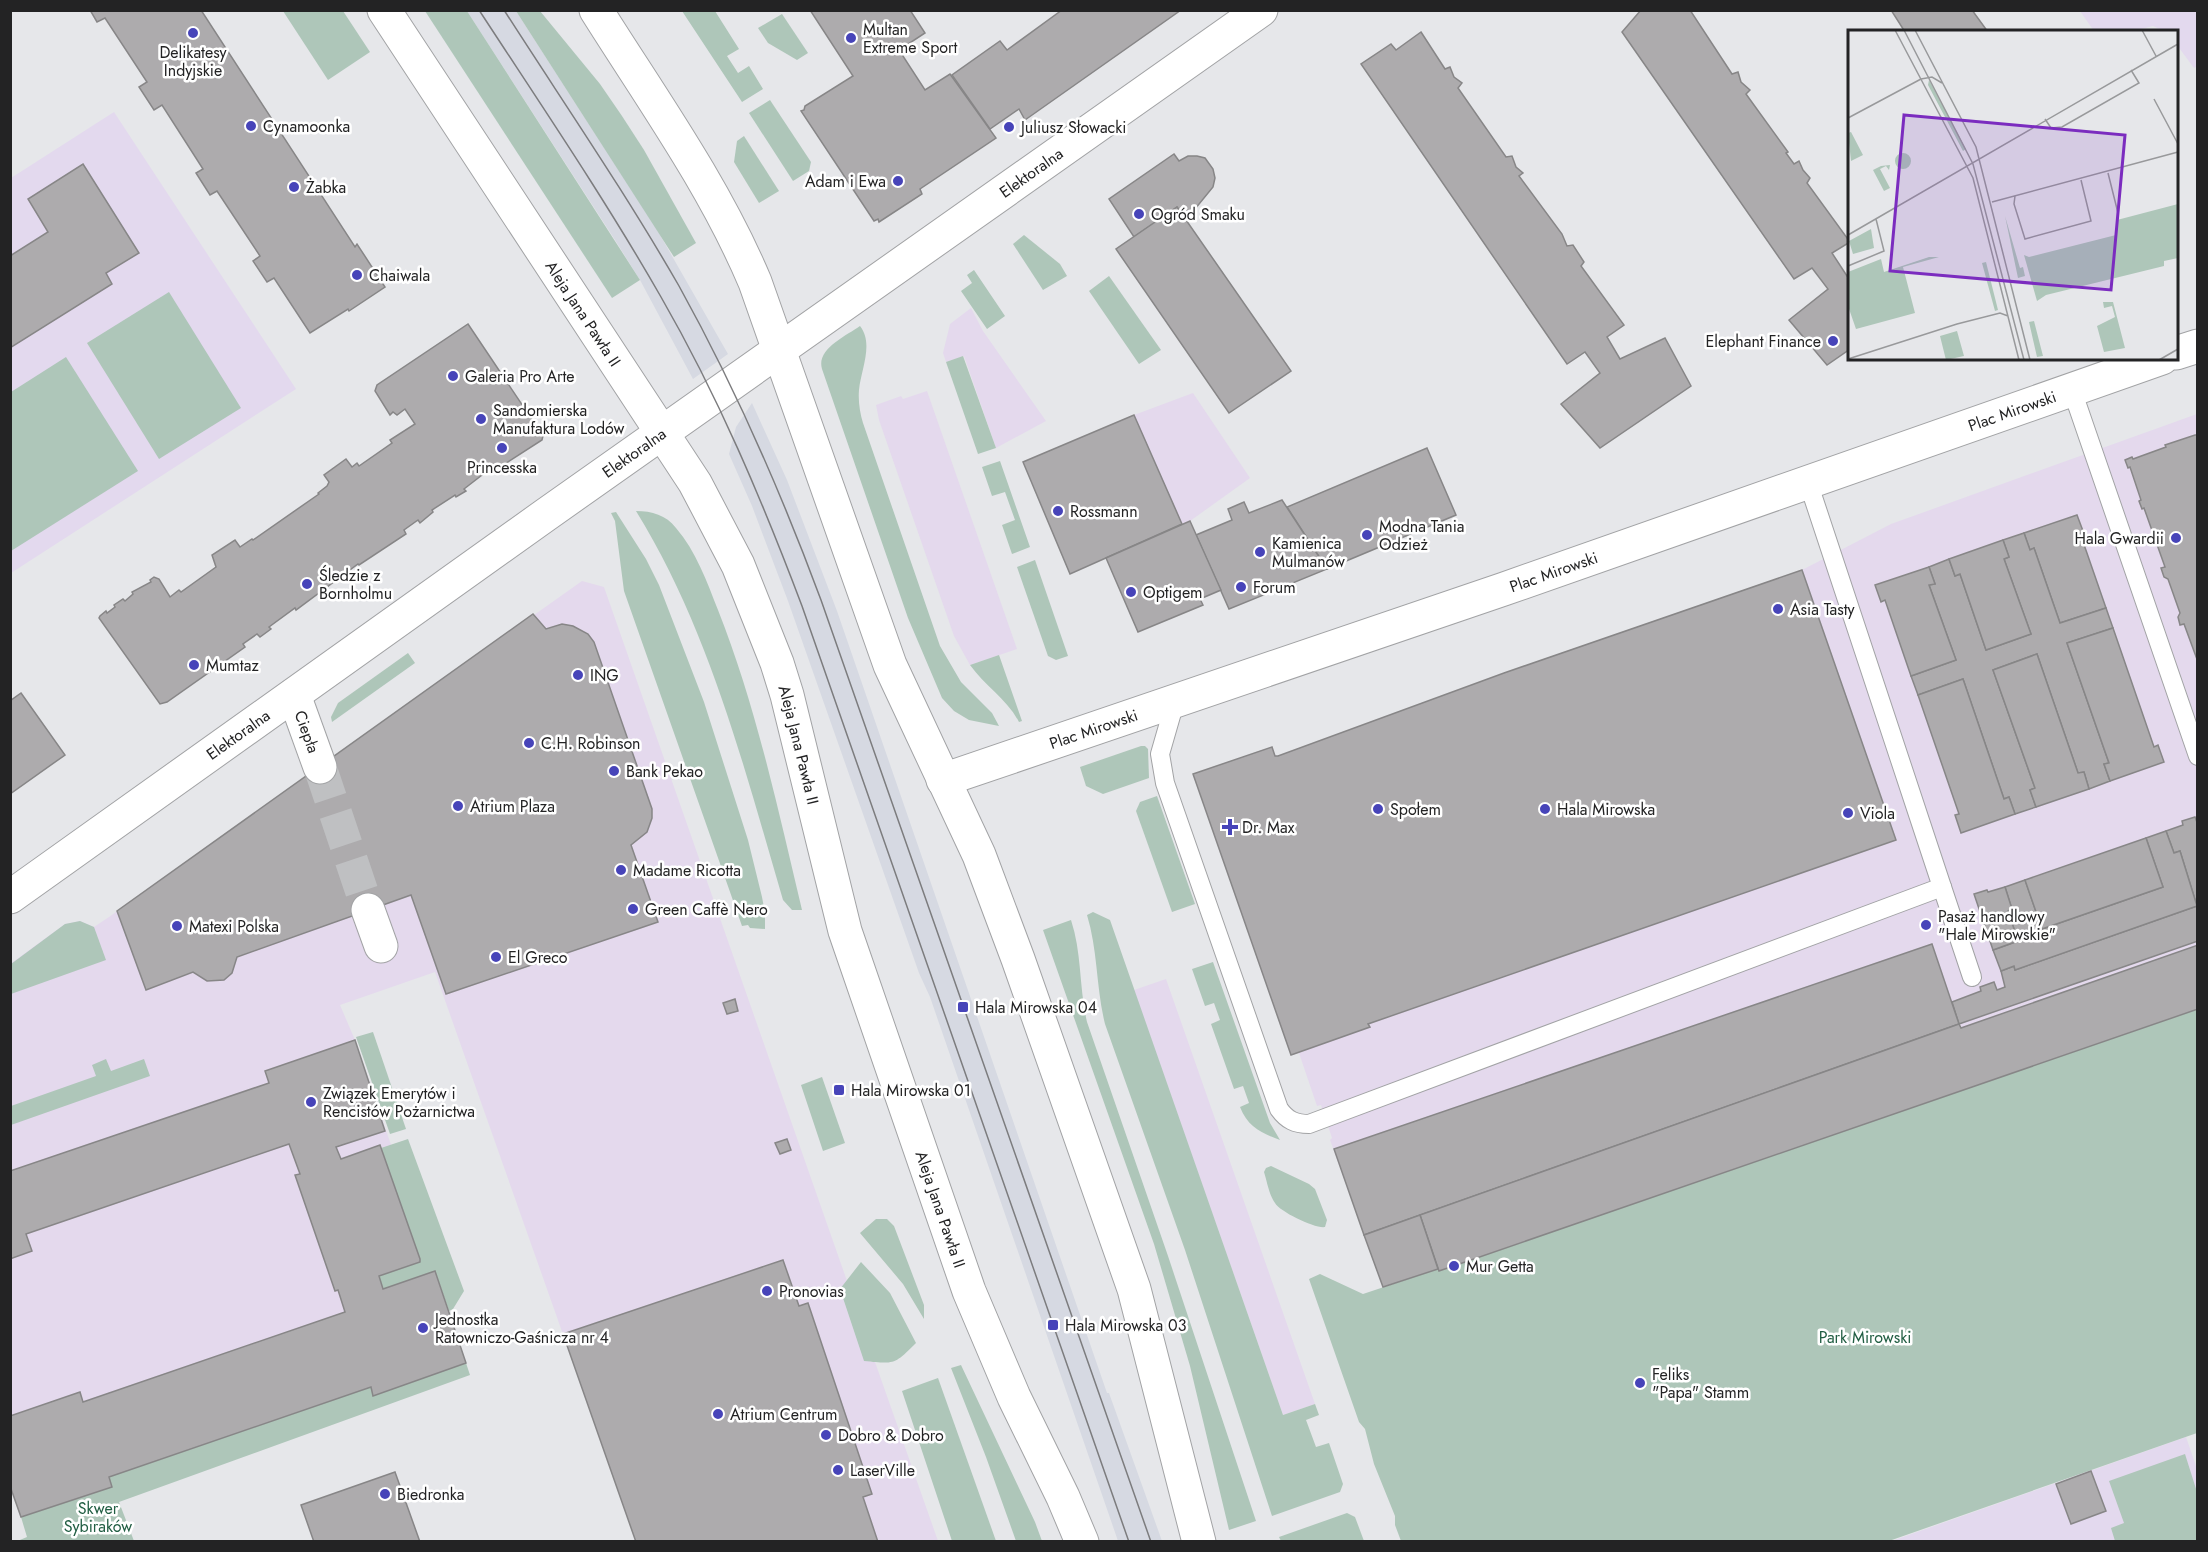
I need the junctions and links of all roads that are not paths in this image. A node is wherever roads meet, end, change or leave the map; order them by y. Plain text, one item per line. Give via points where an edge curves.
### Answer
1 (384, 10) edge
2 (596, 10) edge
3 (1261, 10) edge
4 (2198, 346) edge
5 (779, 351) junction
6 (2178, 352) edge
7 (2156, 360) edge
8 (2072, 390) junction
9 (662, 434) junction
10 (1808, 482) junction
11 (294, 695) junction
12 (1174, 702) junction
13 (2198, 756) edge
14 (320, 767) tunnel mouth
15 (943, 780) junction
16 (1942, 887) junction
17 (10, 897) edge
18 (368, 910) tunnel mouth
19 (381, 946) dead end
20 (1972, 978) dead end
21 (1082, 1542) edge
22 (1199, 1542) edge

1 - 9 main road, Aleja Jana Pawła II
2 - 5 main road via 708,185 752,273
3 - 5 main road, Elektoralna
4 - 6 main road
5 - 9 main road, Elektoralna
5 - 15 main road via 876,628
7 - 8 main road, Plac Mirowski
8 - 10 main road, Plac Mirowski
8 - 13 lane
9 - 11 main road, Elektoralna
9 - 21 main road, Aleja Jana Pawła II via 710,509 759,614 787,695 845,932 957,1257 996,1357
10 - 12 main road, Plac Mirowski
10 - 16 lane
11 - 14 main road, Ciepła
11 - 17 main road, Elektoralna
12 - 15 main road, Plac Mirowski
12 - 16 lane via 1160,754 1162,773 1279,1109 1286,1118 1301,1124 1326,1118
15 - 22 main road via 1002,915 1134,1289
16 - 20 lane
18 - 19 main road

